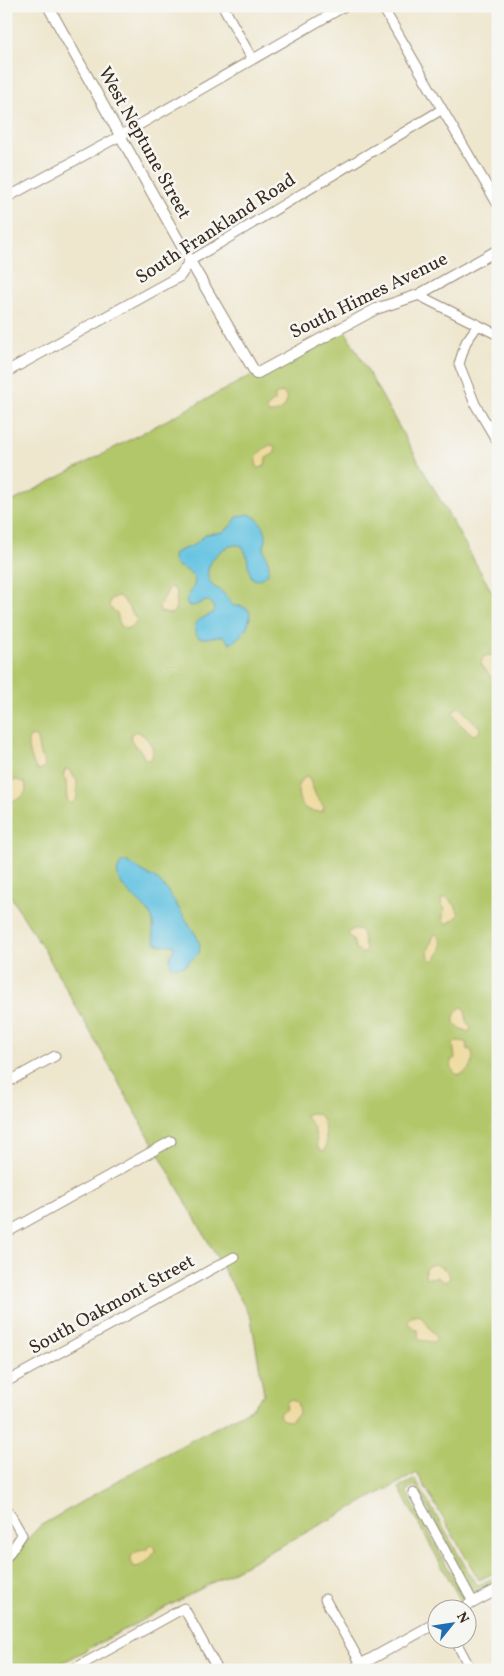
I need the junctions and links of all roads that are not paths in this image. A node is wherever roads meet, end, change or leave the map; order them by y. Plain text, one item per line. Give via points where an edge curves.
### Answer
1 (48, 6) edge
2 (223, 6) edge
3 (344, 6) edge
4 (382, 6) edge
5 (252, 59) junction
6 (441, 110) junction
7 (120, 136) junction
8 (6, 198) edge
9 (498, 205) edge
10 (498, 250) edge
11 (190, 261) junction
12 (418, 295) junction
13 (478, 325) junction
14 (498, 335) edge
15 (6, 372) edge
16 (256, 374) joint
17 (498, 416) edge
18 (490, 430) junction
19 (498, 442) edge
20 (55, 1056) dead end
21 (6, 1083) edge
22 (171, 1141) dead end
23 (6, 1233) edge
24 (234, 1256) dead end
25 (6, 1382) edge
26 (413, 1492) dead end
27 (6, 1507) edge
28 (6, 1558) edge
29 (498, 1589) edge
30 (472, 1598) edge
31 (325, 1599) dead end
32 (476, 1601) edge
33 (426, 1628) edge
34 (459, 1648) edge
35 (361, 1664) junction
36 (72, 1670) edge
37 (218, 1670) edge
38 (351, 1670) edge
39 (471, 1670) edge

1 - 7 street, West Neptune Street
2 - 5 street
3 - 5 street
4 - 6 street
5 - 7 street
6 - 9 street
6 - 11 street, South Frankland Road
7 - 8 street
7 - 11 street, West Neptune Street
10 - 12 street, South Himes Avenue
11 - 15 street, South Frankland Road via 180,276
11 - 16 street, West Neptune Street
12 - 13 street
12 - 16 street, South Himes Avenue via 376,309
13 - 14 street
13 - 18 street via 466,342 459,364 475,404
17 - 18 street
18 - 19 street
20 - 21 street
22 - 23 street
24 - 25 street, South Oakmont Street
26 - 30 street
27 - 28 street via 22,1535
29 - 32 street
31 - 35 street
33 - 35 street
34 - 39 street
35 - 38 street
36 - 37 street via 184,1608

